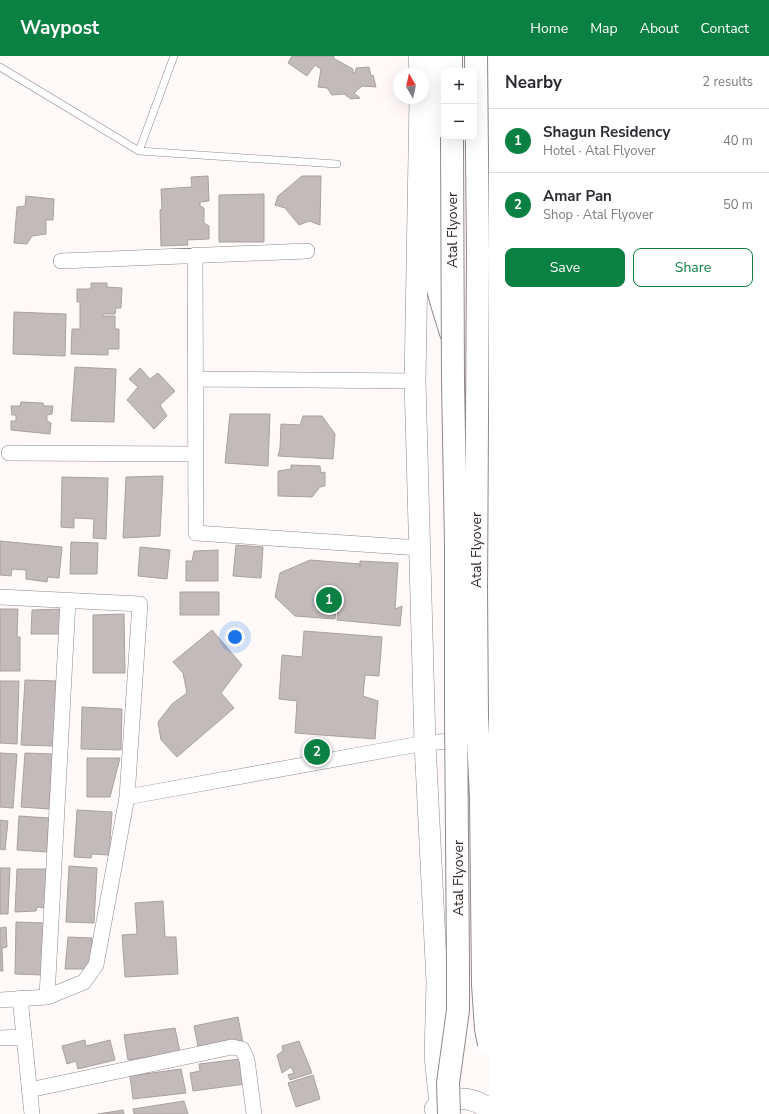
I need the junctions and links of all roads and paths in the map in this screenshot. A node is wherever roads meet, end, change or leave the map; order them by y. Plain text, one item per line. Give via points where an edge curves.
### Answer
1 (174, 56) edge
2 (419, 56) edge
3 (434, 56) edge
4 (451, 56) edge
5 (476, 56) edge
6 (0, 67) edge
7 (420, 68) edge
8 (451, 68) edge
9 (420, 104) edge
10 (452, 140) edge
11 (138, 151) junction
12 (337, 164) dead end
13 (307, 251) dead end
14 (195, 255) junction
15 (61, 261) dead end
16 (453, 338) junction
17 (196, 378) junction
18 (415, 381) junction
19 (9, 453) dead end
20 (196, 454) junction
21 (420, 548) junction
22 (0, 597) edge
23 (68, 600) junction
24 (489, 738) edge
25 (425, 742) junction
26 (127, 797) junction
27 (46, 997) junction
28 (20, 998) junction
29 (0, 1000) edge
30 (24, 1037) junction
31 (0, 1038) edge
32 (489, 1044) edge
33 (29, 1090) junction
34 (489, 1109) edge
35 (440, 1111) edge
36 (32, 1114) edge
37 (254, 1114) edge

1 - 11 lane
2 - 7 street
3 - 16 main road, bridge via 434,274
4 - 8 main road
5 - 32 main road, Atal Flyover, bridge via 477,716 481,798 483,985
6 - 11 lane
9 - 18 street
10 - 16 main road, Atal Flyover, bridge
11 - 12 lane
13 - 14 street
14 - 15 street
14 - 17 street
16 - 35 main road, Atal Flyover, bridge via 458,1010 448,1082
17 - 18 street
17 - 20 street
18 - 21 street
19 - 20 street
20 - 21 street via 196,533
21 - 25 street
22 - 23 street
23 - 26 street via 140,604
23 - 27 street
24 - 25 street
25 - 26 street
25 - 35 street via 437,982 435,1056
26 - 27 street via 96,964 84,982
27 - 28 street
28 - 29 street
28 - 30 street
30 - 31 street
30 - 33 street
33 - 36 street
33 - 37 street via 232,1047 242,1050 247,1060
34 - 35 street via 479,1102 464,1098 447,1101

